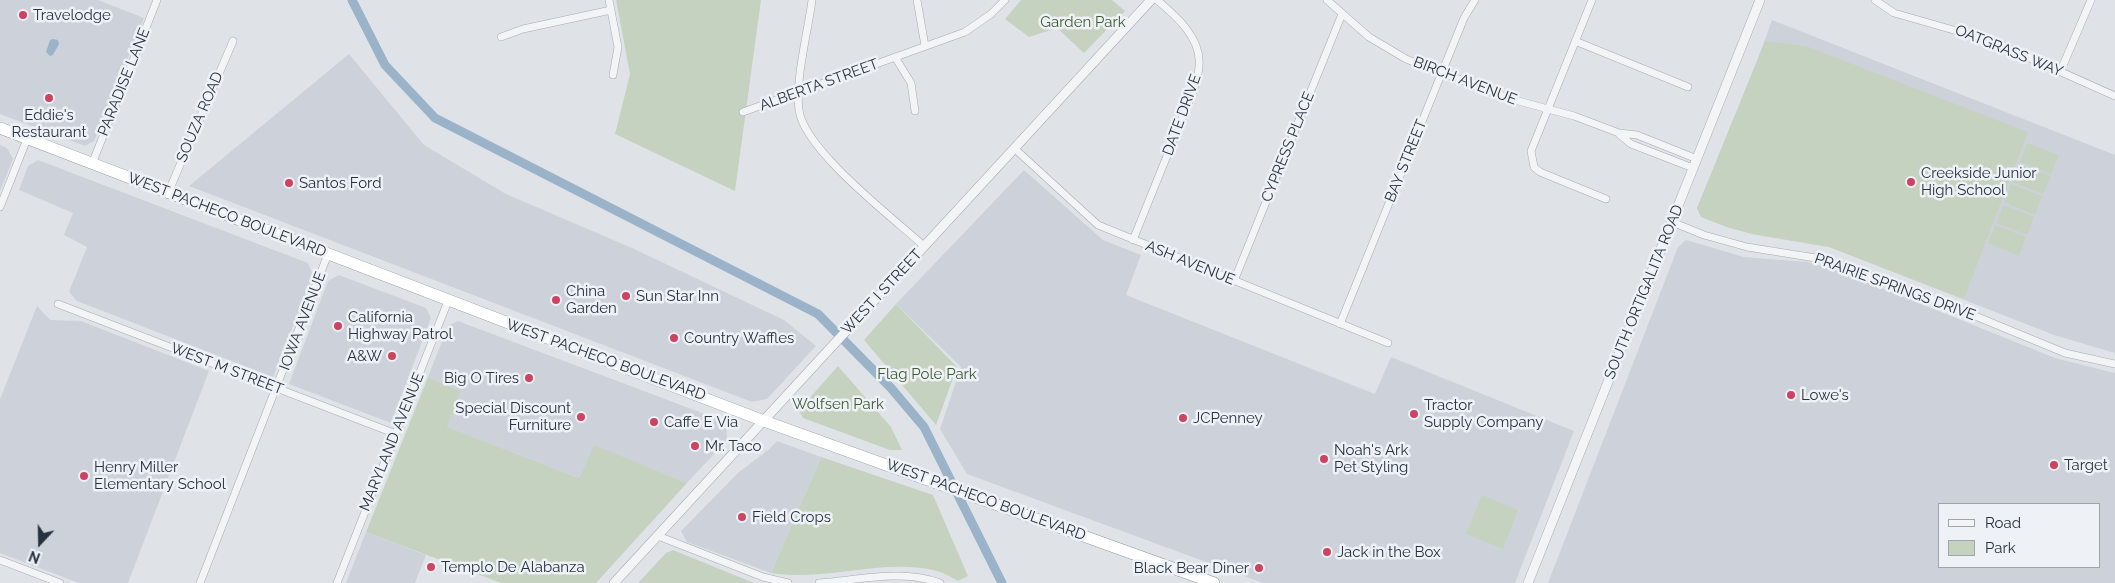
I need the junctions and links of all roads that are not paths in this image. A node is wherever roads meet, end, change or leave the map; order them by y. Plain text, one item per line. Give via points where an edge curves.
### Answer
1 (157, 0) edge
2 (609, 0) edge
3 (812, 0) edge
4 (917, 0) edge
5 (1005, 0) edge
6 (1150, 0) edge
7 (1156, 0) edge
8 (1327, 0) edge
9 (1475, 0) edge
10 (1592, 0) edge
11 (1760, 0) edge
12 (1875, 0) edge
13 (2091, 0) edge
14 (611, 10) junction
15 (1342, 14) junction
16 (501, 37) dead end
17 (233, 41) dead end
18 (1575, 41) junction
19 (925, 46) junction
20 (895, 57) junction
21 (2060, 70) junction
22 (1442, 72) junction
23 (613, 75) dead end
24 (1688, 86) dead end
25 (799, 92) junction
26 (2115, 96) edge
27 (1548, 109) junction
28 (915, 111) dead end
29 (743, 112) dead end
30 (0, 128) edge
31 (1619, 133) junction
32 (27, 138) junction
33 (1014, 148) junction
34 (1696, 159) junction
35 (92, 164) junction
36 (1693, 168) junction
37 (168, 193) junction
38 (1606, 199) dead end
39 (0, 207) edge
40 (1672, 222) junction
41 (1133, 240) junction
42 (924, 246) junction
43 (328, 254) junction
44 (1234, 281) junction
45 (448, 301) junction
46 (58, 304) dead end
47 (1340, 324) junction
48 (1388, 343) dead end
49 (2115, 364) edge
50 (277, 388) junction
51 (764, 421) junction
52 (396, 434) junction
53 (658, 536) junction
54 (0, 560) edge
55 (60, 583) edge
56 (200, 583) edge
57 (337, 583) edge
58 (614, 583) edge
59 (788, 583) edge
60 (819, 583) edge
61 (940, 583) edge
62 (1214, 583) edge
63 (1528, 583) edge

1 - 35 street, PARADISE LANE
2 - 14 street
3 - 25 street
4 - 19 street
5 - 19 street, ALBERTA STREET via 966,32
6 - 33 street, WEST I STREET
7 - 41 street, DATE DRIVE via 1180,19 1194,41 1200,65 1194,89
8 - 15 street, BIRCH AVENUE
9 - 22 street, BAY STREET
10 - 18 street
11 - 34 street, SOUTH ORTIGALITA ROAD
12 - 21 street, OATGRASS WAY via 1894,13 1992,41
13 - 21 street
14 - 16 street
14 - 23 street via 618,47
15 - 22 street, BIRCH AVENUE via 1382,46
15 - 44 street, CYPRESS PLACE
17 - 37 street, SOUZA ROAD
18 - 24 street
18 - 27 street
19 - 20 street, ALBERTA STREET
20 - 25 street, ALBERTA STREET
20 - 28 street, ALBERTA STREET via 911,83
21 - 26 street, OATGRASS WAY
22 - 27 street, BIRCH AVENUE via 1511,99
22 - 47 street, BAY STREET
25 - 29 street, ALBERTA STREET
25 - 42 street via 799,112 811,140
27 - 31 street, BIRCH AVENUE
27 - 38 street via 1531,151 1533,163 1540,172
30 - 32 highway, WEST PACHECO BOULEVARD
31 - 34 street, BIRCH AVENUE via 1637,135
31 - 36 street, BIRCH AVENUE via 1631,144
32 - 35 highway, WEST PACHECO BOULEVARD
32 - 39 street
33 - 41 street, ASH AVENUE via 1098,225
33 - 42 street, WEST I STREET
34 - 36 street, SOUTH ORTIGALITA ROAD
35 - 37 highway, WEST PACHECO BOULEVARD
36 - 40 street, SOUTH ORTIGALITA ROAD
37 - 43 highway, WEST PACHECO BOULEVARD
40 - 49 street, PRAIRIE SPRINGS DRIVE via 1748,247 1822,259 2065,353
40 - 63 street, SOUTH ORTIGALITA ROAD
41 - 44 street, ASH AVENUE
42 - 51 street, WEST I STREET
43 - 45 highway, WEST PACHECO BOULEVARD
43 - 50 street, IOWA AVENUE
44 - 47 street, ASH AVENUE
45 - 51 highway, WEST PACHECO BOULEVARD
45 - 52 street, MARYLAND AVENUE
46 - 50 street, WEST M STREET
47 - 48 street, ASH AVENUE
50 - 52 street, WEST M STREET
50 - 56 street, IOWA AVENUE
51 - 53 street, WEST I STREET
51 - 62 highway, WEST PACHECO BOULEVARD
52 - 57 street, MARYLAND AVENUE
53 - 58 street, WEST I STREET
53 - 59 street via 762,577
54 - 55 street
60 - 61 street via 901,576 919,576

